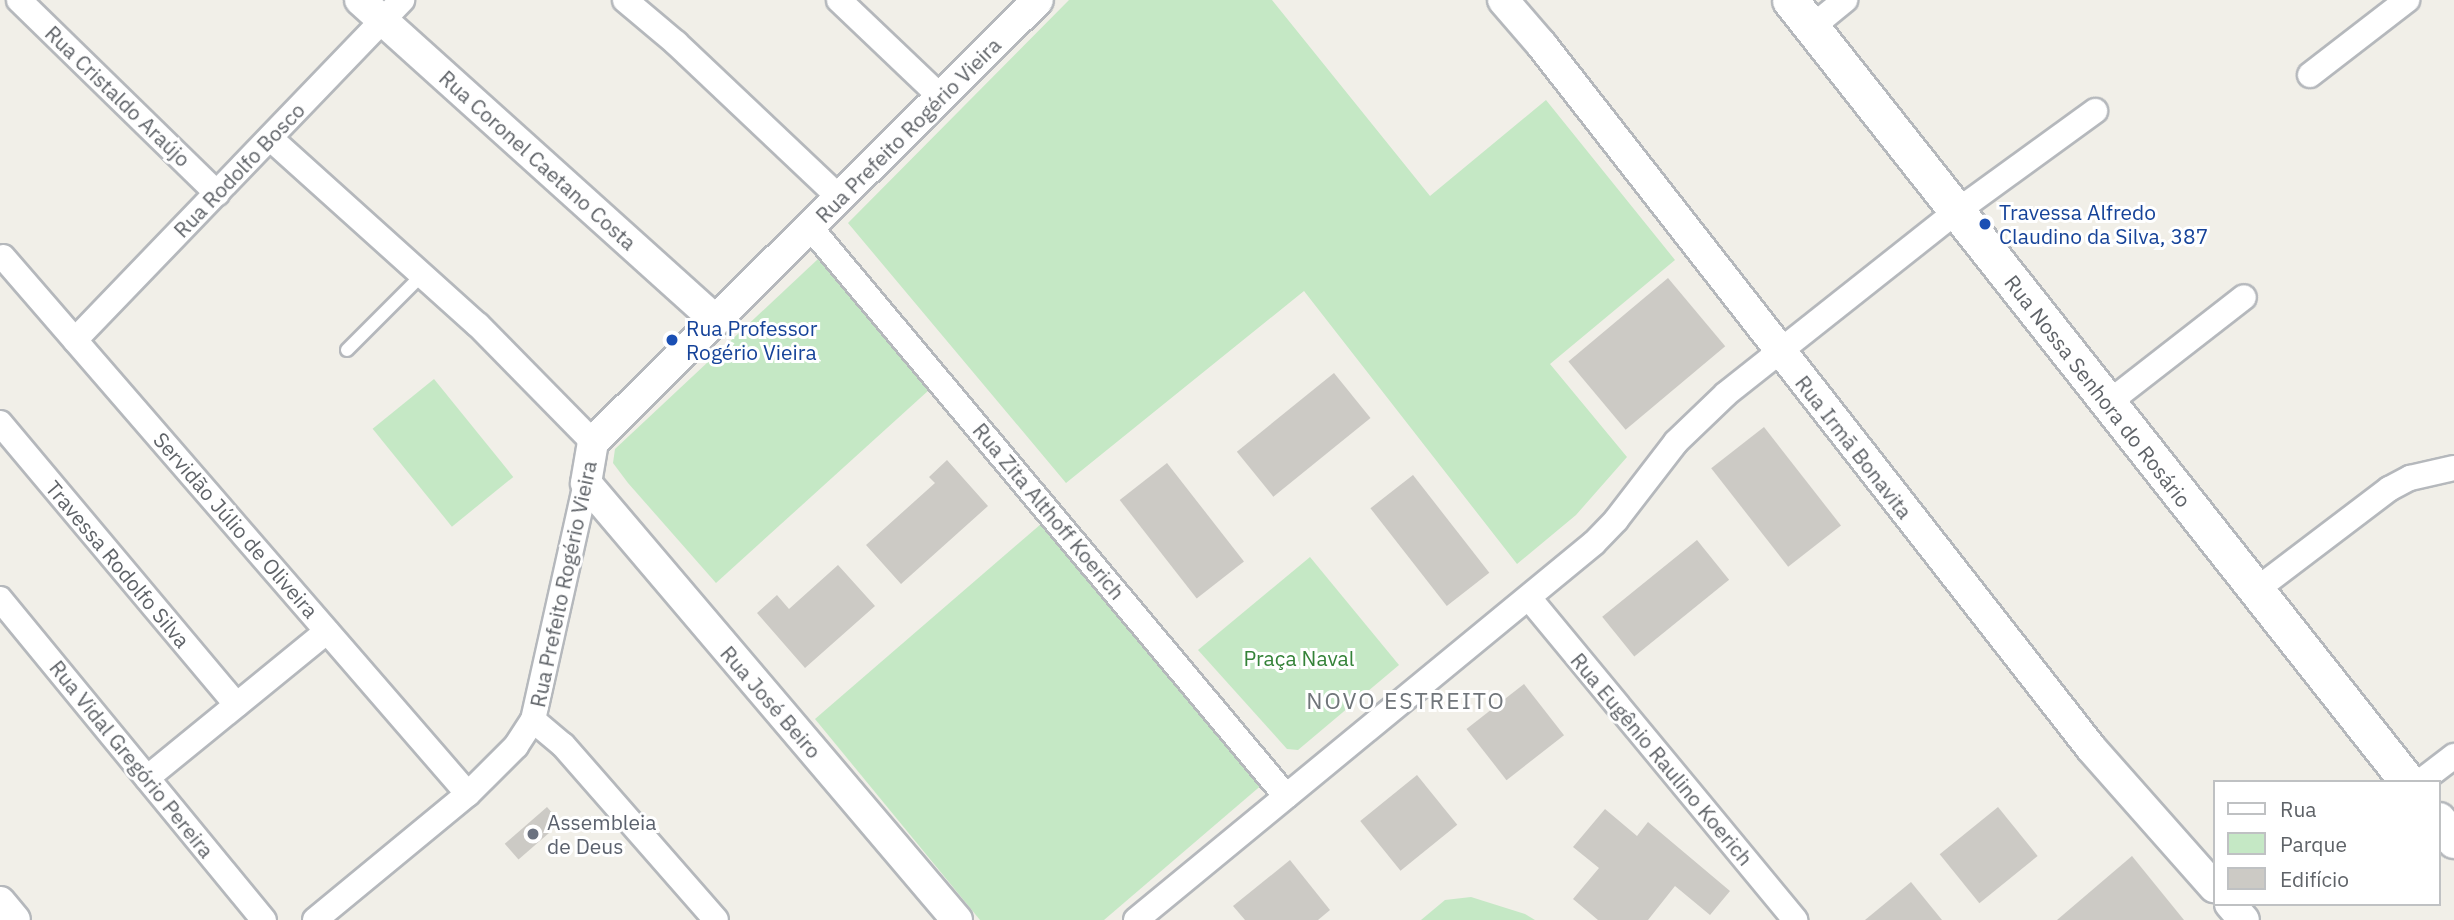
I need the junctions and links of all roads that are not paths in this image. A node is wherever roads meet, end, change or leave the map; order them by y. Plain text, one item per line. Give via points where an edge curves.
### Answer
1 (19, 0) edge
2 (360, 0) edge
3 (625, 0) edge
4 (839, 0) edge
5 (1503, 0) edge
6 (1790, 0) edge
7 (1845, 0) edge
8 (2407, 0) edge
9 (1037, 1) edge
10 (392, 10) edge
11 (1812, 27) junction
12 (2311, 75) dead end
13 (942, 98) junction
14 (2095, 111) dead end
15 (270, 138) junction
16 (217, 193) junction
17 (841, 199) junction
18 (1956, 212) junction
19 (810, 227) junction
20 (3, 257) dead end
21 (421, 275) junction
22 (2244, 297) dead end
23 (716, 321) junction
24 (75, 340) junction
25 (347, 350) dead end
26 (1779, 352) junction
27 (2108, 403) junction
28 (0, 423) edge
29 (593, 442) junction
30 (2454, 468) edge
31 (586, 483) junction
32 (2256, 590) junction
33 (1529, 598) junction
34 (0, 599) edge
35 (327, 631) junction
36 (237, 705) junction
37 (533, 720) junction
38 (2454, 756) edge
39 (147, 778) junction
40 (2406, 780) edge
41 (2423, 780) edge
42 (468, 794) junction
43 (1286, 796) junction
44 (2440, 822) edge
45 (2454, 840) edge
46 (2212, 885) edge
47 (0, 902) edge
48 (2232, 906) edge
49 (15, 920) edge
50 (264, 920) edge
51 (315, 920) edge
52 (716, 920) edge
53 (957, 920) edge
54 (1136, 920) edge
55 (1795, 920) edge
56 (2244, 920) edge

1 - 16 street, Rua Cristaldo Araújo
2 - 10 street, Rua Coronel Caetano Costa
3 - 17 street
4 - 13 street
5 - 26 street, Rua Irmã Bonavita
6 - 11 main road, Rua Nossa Senhora do Rosário
7 - 11 street
8 - 12 street
9 - 13 street, Rua Prefeito Rogério Vieira
10 - 15 street, Rua Rodolfo Bosco
10 - 23 street, Rua Coronel Caetano Costa
11 - 18 main road, Rua Nossa Senhora do Rosário
13 - 17 street, Rua Prefeito Rogério Vieira
14 - 18 street
15 - 16 street, Rua Rodolfo Bosco
15 - 21 street
16 - 24 street, Rua Rodolfo Bosco
17 - 19 street, Rua Prefeito Rogério Vieira
18 - 26 street
18 - 27 main road, Rua Nossa Senhora do Rosário
19 - 23 street, Rua Prefeito Rogério Vieira
19 - 43 street, Rua Zita Althoff Koerich
20 - 24 street, Servidão Júlio de Oliveira
21 - 25 lane
21 - 29 street via 478,325
22 - 27 street
23 - 29 street, Rua Prefeito Rogério Vieira
24 - 35 street, Servidão Júlio de Oliveira
26 - 33 street via 1700,417 1616,520
26 - 46 street, Rua Irmã Bonavita via 2091,748
27 - 32 main road, Rua Nossa Senhora do Rosário
28 - 36 street, Travessa Rodolfo Silva
29 - 31 street, Rua Prefeito Rogério Vieira
30 - 32 street via 2410,478 2389,489
31 - 37 street, Rua Prefeito Rogério Vieira
31 - 53 street, Rua José Beiro
32 - 40 main road, Rua Nossa Senhora do Rosário
33 - 43 street
33 - 55 street, Rua Eugênio Raulino Koerich
34 - 39 street, Rua Vidal Gregório Pereira
35 - 36 street
35 - 42 street, Servidão Júlio de Oliveira
36 - 39 street
37 - 42 street, Rua Prefeito Rogério Vieira via 516,746
37 - 52 street via 563,745
38 - 41 street
39 - 50 street, Rua Vidal Gregório Pereira
42 - 51 street, Rua Prefeito Rogério Vieira
43 - 54 street
44 - 45 main road
47 - 49 street
48 - 56 street

